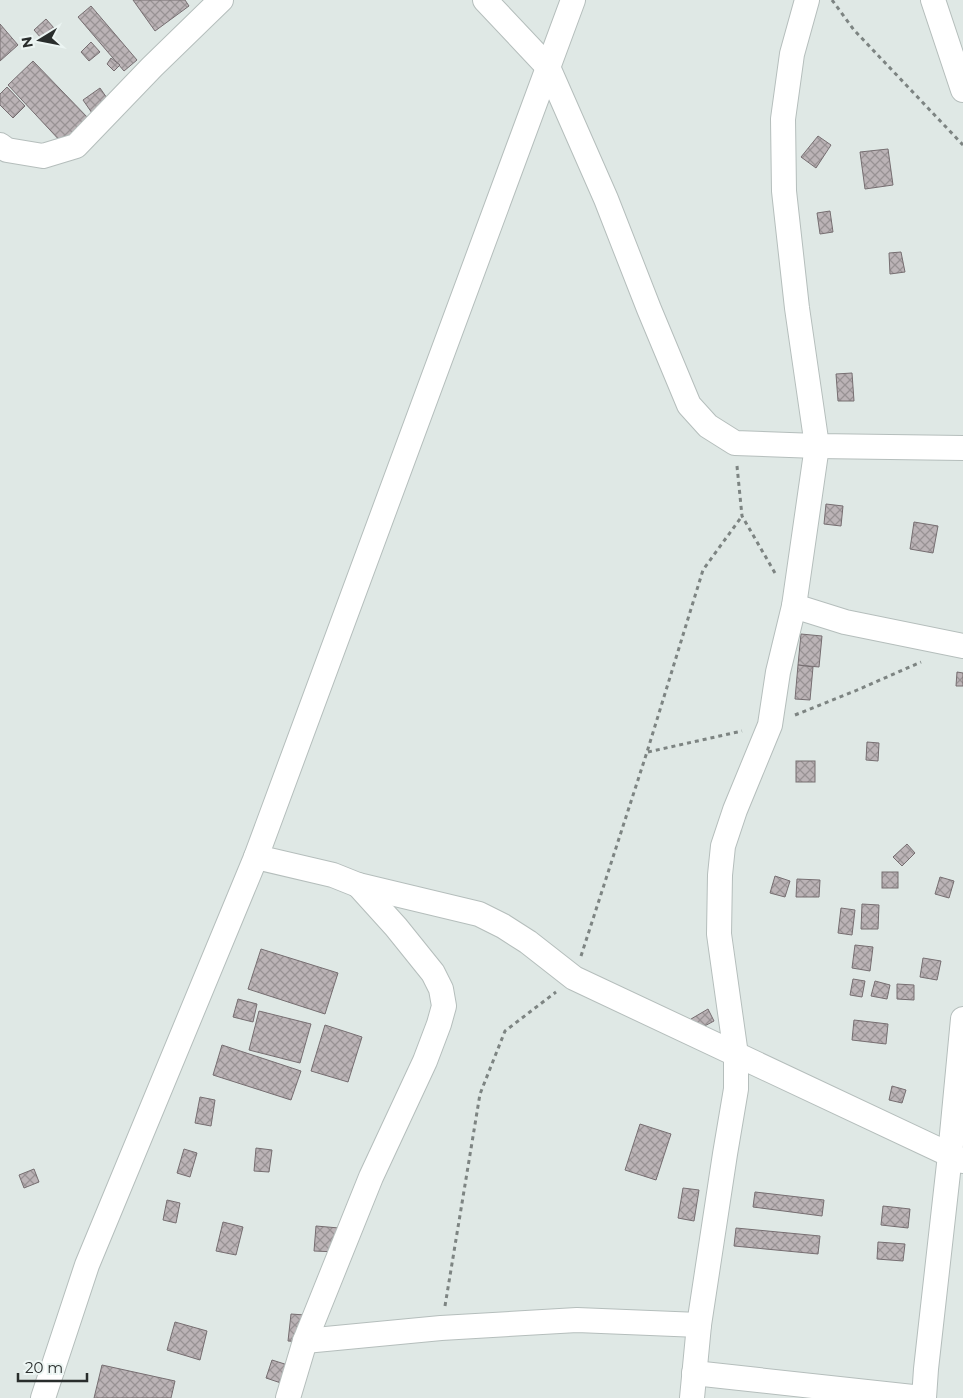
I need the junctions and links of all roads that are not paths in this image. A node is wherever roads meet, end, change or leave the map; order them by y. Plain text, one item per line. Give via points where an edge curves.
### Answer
1 (222, 0) edge
2 (484, 0) edge
3 (573, 0) edge
4 (808, 0) edge
5 (933, 0) edge
6 (548, 67) junction
7 (960, 75) edge
8 (0, 145) edge
9 (817, 446) junction
10 (963, 448) edge
11 (794, 606) junction
12 (963, 646) edge
13 (256, 857) junction
14 (358, 885) junction
15 (963, 1019) edge
16 (736, 1054) junction
17 (957, 1158) edge
18 (699, 1325) junction
19 (304, 1341) junction
20 (694, 1373) junction
21 (43, 1398) edge
22 (288, 1398) edge
23 (692, 1398) edge
24 (923, 1398) edge

1 - 8 street via 76,146 43,156 7,150
2 - 6 street
3 - 6 street
4 - 9 street via 792,54 783,119 784,191
5 - 7 street
6 - 9 street via 606,199 689,405 708,426 735,443
6 - 13 street
9 - 10 street
9 - 11 street
11 - 12 street via 845,622
11 - 16 street via 778,672 770,725 723,846 719,934
13 - 14 street via 333,875
13 - 21 street via 88,1264
14 - 16 street via 479,914 516,934 574,978
14 - 19 street via 433,973 441,989 444,1006 425,1061 371,1177
15 - 17 street
16 - 17 street
16 - 18 street via 736,1089
17 - 24 street
18 - 19 street via 577,1320
18 - 20 street
19 - 22 street
20 - 23 street
20 - 24 street

